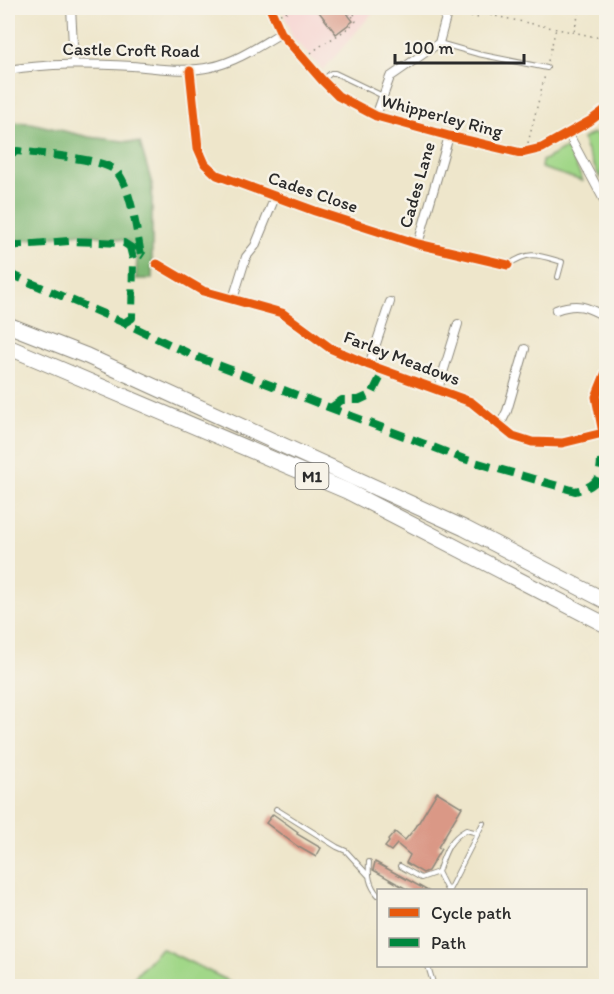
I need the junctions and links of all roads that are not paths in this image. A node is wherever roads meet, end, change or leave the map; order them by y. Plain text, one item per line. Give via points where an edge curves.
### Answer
1 (71, 8) edge
2 (440, 8) edge
3 (272, 12) edge
4 (282, 33) junction
5 (439, 43) junction
6 (74, 63) junction
7 (547, 68) road end
8 (8, 70) edge
9 (190, 70) junction
10 (322, 80) junction
11 (383, 96) junction
12 (606, 109) edge
13 (376, 116) junction
14 (568, 134) junction
15 (449, 136) junction
16 (275, 197) junction
17 (606, 204) edge
18 (418, 244) junction
19 (157, 264) dead end
20 (508, 265) joint
21 (558, 276) dead end
22 (233, 299) junction
23 (390, 302) dead end
24 (556, 310) dead end
25 (606, 317) edge
26 (458, 324) dead end
27 (8, 325) edge
28 (8, 347) edge
29 (525, 349) dead end
30 (369, 365) junction
31 (606, 372) edge
32 (438, 389) junction
33 (500, 425) junction
34 (605, 432) edge
35 (606, 602) edge
36 (606, 625) edge
37 (276, 809) dead end
38 (483, 823) dead end
39 (478, 833) junction
40 (369, 862) dead end
41 (400, 866) dead end
42 (438, 872) junction
43 (368, 875) junction
44 (447, 889) edge
45 (449, 889) edge
46 (377, 894) edge
47 (428, 967) edge
48 (434, 987) edge

1 - 6 street
2 - 5 street via 446,17
3 - 4 street, Whipperley Ring
4 - 9 street, Castle Croft Road via 238,57
4 - 10 street, Whipperley Ring
5 - 7 lane
5 - 11 street via 390,77
6 - 8 street, Castle Croft Road
6 - 9 street, Castle Croft Road
9 - 16 street, Cades Close via 198,148 205,164 217,175
10 - 11 lane via 335,73
10 - 13 street, Whipperley Ring via 338,96
11 - 13 street
12 - 14 street, Whipperley Ring
13 - 15 street, Whipperley Ring
14 - 15 street, Whipperley Ring via 536,151 526,152
14 - 17 street
15 - 18 street, Cades Lane
16 - 18 street, Cades Close
16 - 22 street via 255,246 246,257
18 - 20 street, Cades Close
19 - 22 street, Farley Meadows via 203,291
20 - 21 lane via 537,254 562,262
22 - 30 street, Farley Meadows via 282,313 330,348
23 - 30 street
24 - 25 street via 576,305
26 - 32 street
27 - 35 highway, M1 via 87,356 456,524
28 - 36 highway, M1 via 347,491
29 - 33 street
30 - 32 street, Farley Meadows
31 - 34 street via 596,397
32 - 33 street, Farley Meadows via 471,402
33 - 34 street, Farley Meadows via 513,436 532,442 562,443
37 - 43 lane via 346,851
38 - 39 lane
39 - 42 lane via 466,830 454,837
39 - 45 lane
40 - 43 lane
41 - 42 lane via 422,878
42 - 44 lane
43 - 46 lane
47 - 48 lane

